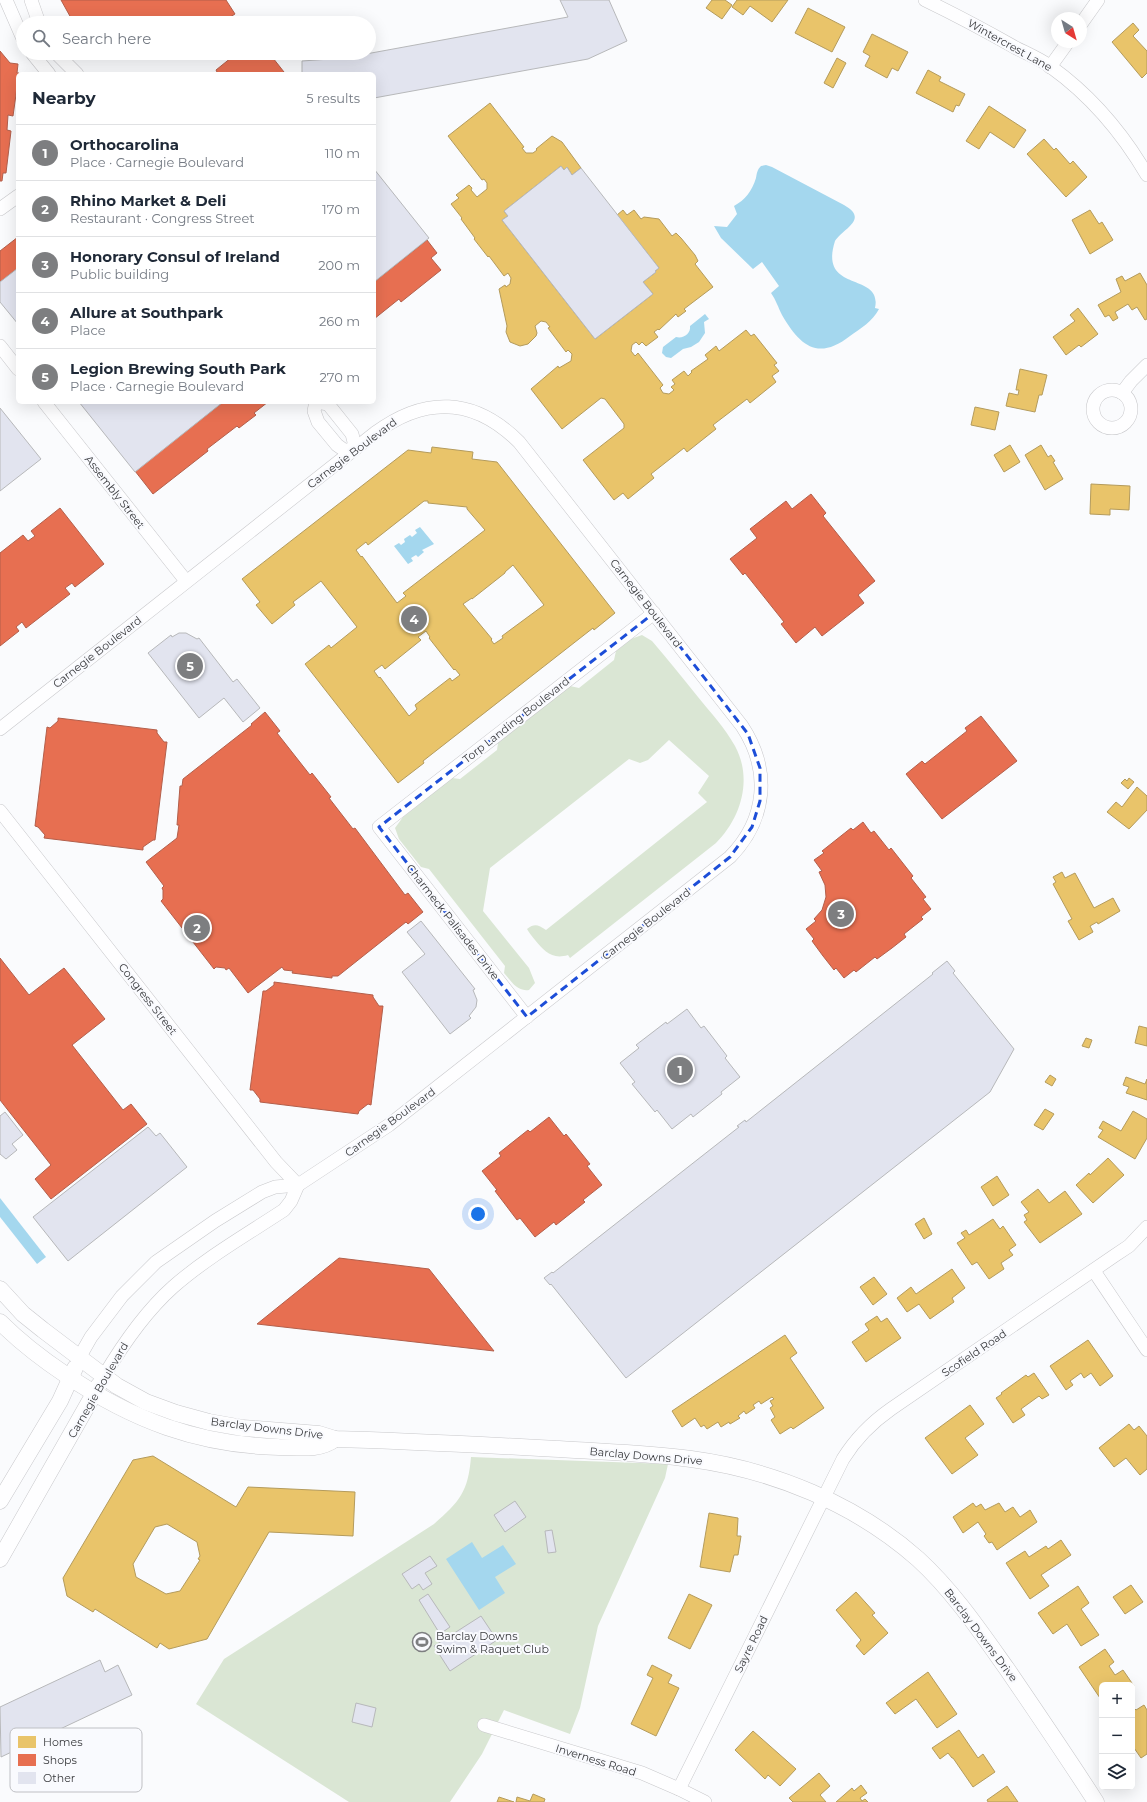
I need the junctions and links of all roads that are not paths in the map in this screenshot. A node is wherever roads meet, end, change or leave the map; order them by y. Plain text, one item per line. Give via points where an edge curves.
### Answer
1 (6, 0) edge
2 (31, 0) edge
3 (925, 0) edge
4 (1098, 0) edge
5 (37, 16) edge
6 (1087, 16) edge
7 (16, 22) edge
8 (1064, 48) edge
9 (38, 60) edge
10 (63, 60) edge
11 (1050, 67) junction
12 (47, 72) edge
13 (75, 72) edge
14 (1147, 175) edge
15 (16, 197) edge
16 (0, 209) edge
17 (0, 346) edge
18 (1147, 365) edge
19 (16, 366) edge
20 (1122, 393) dead end
21 (46, 404) edge
22 (316, 404) edge
23 (328, 404) edge
24 (353, 450) junction
25 (186, 581) junction
26 (654, 613) junction
27 (0, 729) edge
28 (0, 811) edge
29 (379, 827) joint
30 (527, 1017) junction
31 (298, 1185) junction
32 (1147, 1228) edge
33 (1094, 1271) junction
34 (0, 1289) edge
35 (0, 1322) edge
36 (1147, 1350) edge
37 (79, 1358) junction
38 (104, 1376) junction
39 (70, 1378) junction
40 (94, 1394) junction
41 (335, 1439) junction
42 (824, 1498) junction
43 (0, 1501) edge
44 (0, 1559) edge
45 (484, 1725) dead end
46 (679, 1789) junction
47 (706, 1802) edge
48 (1096, 1802) edge

1 - 7 street
2 - 5 street
3 - 11 street, Wintercrest Lane
4 - 6 street
8 - 11 street
9 - 12 street
10 - 13 street
11 - 14 street, Wintercrest Lane via 1104,116 1132,151
15 - 16 street
17 - 19 street
18 - 20 street
21 - 25 street, Assembly Street
22 - 24 street via 314,411 318,422 337,446 344,450
23 - 24 street via 352,434
24 - 25 street, Carnegie Boulevard
24 - 26 street, Carnegie Boulevard via 390,422 421,409 456,407 494,420 522,446
25 - 27 street, Carnegie Boulevard
26 - 29 street, Torp Landing Boulevard
26 - 30 street, Carnegie Boulevard via 735,716 751,741 758,760 761,780 760,801 755,819 743,842 730,857
28 - 31 street, Congress Street via 276,1162
29 - 30 street, Charmeck Palisades Drive
30 - 31 street, Carnegie Boulevard via 389,1125
31 - 37 street, Carnegie Boulevard via 275,1187 262,1192 156,1262 122,1296 91,1337
31 - 38 street, Carnegie Boulevard via 284,1210 209,1260 164,1296 132,1333
32 - 33 street, Scofield Road via 1129,1246
33 - 36 street
33 - 42 street, Scofield Road via 872,1423 851,1446
34 - 37 street, Barclay Downs Drive via 23,1314
35 - 39 street, Barclay Downs Drive via 31,1350
37 - 38 street, Barclay Downs Drive
37 - 39 street, Carnegie Boulevard
38 - 40 street, Carnegie Boulevard
38 - 41 street, Barclay Downs Drive via 146,1402 192,1418 243,1428 319,1434
39 - 40 street, Barclay Downs Drive
39 - 43 street, Carnegie Boulevard via 60,1400
40 - 41 street, Barclay Downs Drive via 150,1422 235,1444 311,1448
40 - 44 street, Carnegie Boulevard
41 - 42 street, Barclay Downs Drive via 476,1444 686,1458 757,1473
42 - 46 street, Sayre Road
42 - 48 street, Barclay Downs Drive via 888,1536 917,1558 943,1584 989,1644
45 - 46 street, Inverness Road via 642,1773
46 - 47 street, Inverness Road

